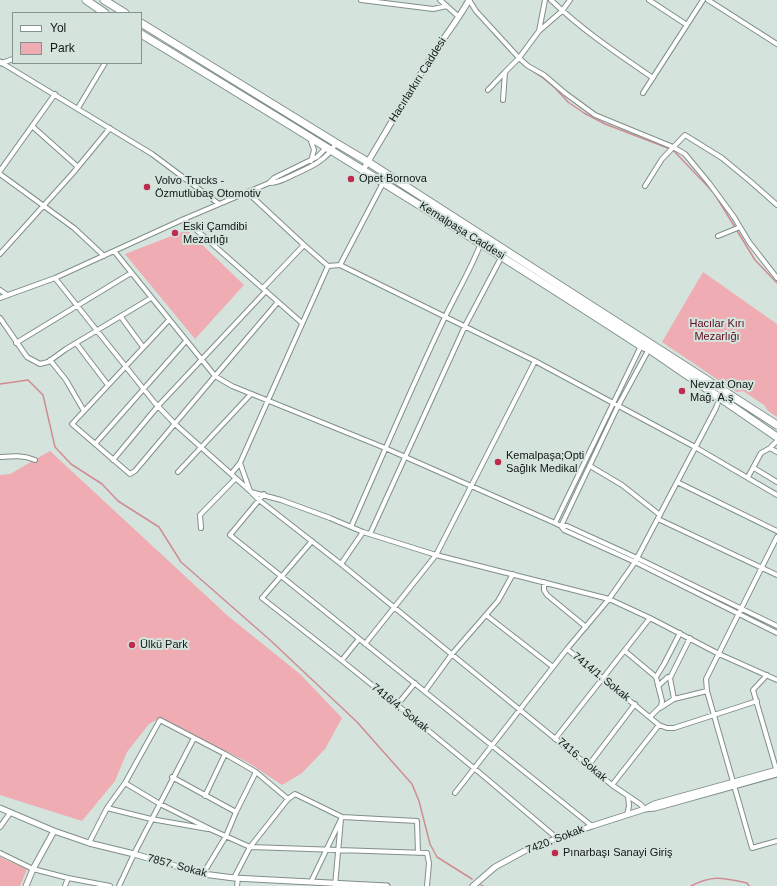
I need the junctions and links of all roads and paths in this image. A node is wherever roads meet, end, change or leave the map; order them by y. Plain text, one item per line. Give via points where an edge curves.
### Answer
1 (86, 0) edge
2 (104, 0) edge
3 (361, 0) edge
4 (440, 0) edge
5 (469, 0) edge
6 (545, 0) edge
7 (551, 0) edge
8 (570, 0) edge
9 (649, 0) edge
10 (703, 0) edge
11 (708, 0) edge
12 (446, 6) junction
13 (562, 11) junction
14 (104, 12) edge
15 (123, 12) edge
16 (459, 17) junction
17 (142, 24) edge
18 (687, 24) junction
19 (539, 31) junction
20 (142, 35) edge
21 (777, 44) edge
22 (518, 58) junction
23 (12, 59) edge
24 (1, 62) edge
25 (104, 64) edge
26 (505, 72) junction
27 (653, 78) junction
28 (488, 90) dead end
29 (643, 93) dead end
30 (55, 94) junction
31 (503, 100) dead end
32 (78, 108) junction
33 (32, 126) junction
34 (110, 128) junction
35 (310, 136) junction
36 (334, 142) junction
37 (329, 149) junction
38 (671, 149) junction
39 (311, 161) junction
40 (368, 162) junction
41 (78, 167) junction
42 (363, 170) junction
43 (0, 172) edge
44 (383, 182) junction
45 (269, 183) junction
46 (644, 186) dead end
47 (246, 192) junction
48 (218, 204) junction
49 (43, 205) junction
50 (777, 205) edge
51 (184, 219) junction
52 (739, 227) junction
53 (718, 236) dead end
54 (481, 243) junction
55 (304, 245) junction
56 (114, 252) junction
57 (0, 254) edge
58 (104, 256) junction
59 (502, 256) junction
60 (340, 265) junction
61 (328, 266) junction
62 (131, 273) junction
63 (55, 278) junction
64 (777, 278) edge
65 (0, 290) edge
66 (264, 290) junction
67 (7, 295) junction
68 (0, 298) edge
69 (151, 298) junction
70 (278, 302) junction
71 (78, 305) junction
72 (445, 316) junction
73 (121, 317) junction
74 (0, 318) edge
75 (169, 320) junction
76 (302, 323) junction
77 (464, 326) junction
78 (98, 330) junction
79 (186, 341) junction
80 (16, 343) junction
81 (76, 343) junction
82 (640, 346) junction
83 (143, 347) junction
84 (649, 349) junction
85 (201, 359) junction
86 (50, 360) junction
87 (536, 361) junction
88 (125, 366) junction
89 (214, 376) junction
90 (108, 385) junction
91 (143, 388) junction
92 (250, 394) junction
93 (720, 397) junction
94 (268, 400) junction
95 (613, 403) junction
96 (158, 406) junction
97 (618, 406) junction
98 (84, 411) junction
99 (175, 424) junction
100 (777, 426) edge
101 (777, 437) edge
102 (777, 441) edge
103 (95, 444) junction
104 (200, 447) junction
105 (695, 447) junction
106 (385, 448) junction
107 (770, 448) junction
108 (777, 452) edge
109 (406, 457) junction
110 (0, 458) edge
111 (35, 460) dead end
112 (113, 460) junction
113 (240, 463) junction
114 (590, 466) junction
115 (754, 468) junction
116 (178, 472) dead end
117 (231, 474) junction
118 (748, 477) junction
119 (235, 479) junction
120 (677, 482) junction
121 (777, 482) edge
122 (472, 486) junction
123 (250, 491) junction
124 (264, 494) junction
125 (777, 495) edge
126 (260, 500) junction
127 (659, 517) junction
128 (555, 523) junction
129 (561, 526) junction
130 (351, 527) junction
131 (201, 528) dead end
132 (777, 531) edge
133 (363, 532) junction
134 (370, 534) junction
135 (777, 537) edge
136 (312, 541) junction
137 (436, 555) junction
138 (636, 560) junction
139 (341, 564) junction
140 (763, 568) junction
141 (513, 574) junction
142 (777, 575) edge
143 (281, 576) junction
144 (544, 582) junction
145 (609, 599) junction
146 (394, 607) junction
147 (741, 608) junction
148 (739, 614) junction
149 (486, 615) junction
150 (650, 618) junction
151 (777, 626) edge
152 (586, 627) junction
153 (680, 633) junction
154 (777, 633) edge
155 (690, 638) junction
156 (359, 639) junction
157 (365, 644) junction
158 (567, 649) junction
159 (625, 651) junction
160 (452, 654) junction
161 (719, 654) junction
162 (342, 660) junction
163 (553, 667) junction
164 (660, 671) junction
165 (767, 675) junction
166 (656, 677) junction
167 (602, 678) junction
168 (669, 678) junction
169 (777, 680) edge
170 (415, 683) junction
171 (658, 686) junction
172 (425, 691) junction
173 (707, 691) junction
174 (674, 699) junction
175 (756, 701) junction
176 (635, 704) junction
177 (397, 705) junction
178 (520, 710) junction
179 (714, 716) junction
180 (650, 717) junction
181 (659, 725) junction
182 (194, 738) junction
183 (555, 739) junction
184 (492, 746) junction
185 (226, 754) junction
186 (588, 766) junction
187 (475, 768) junction
188 (256, 772) junction
189 (777, 772) edge
190 (172, 777) junction
191 (125, 783) junction
192 (734, 784) junction
193 (612, 785) junction
194 (455, 793) dead end
195 (205, 796) junction
196 (628, 796) junction
197 (288, 798) junction
198 (160, 804) junction
199 (0, 808) edge
200 (107, 808) junction
201 (645, 809) junction
202 (10, 812) junction
203 (236, 812) junction
204 (626, 815) junction
205 (342, 817) junction
206 (151, 820) junction
207 (592, 826) junction
208 (0, 827) edge
209 (212, 830) junction
210 (54, 831) junction
211 (226, 836) junction
212 (558, 839) junction
213 (777, 841) edge
214 (89, 843) junction
215 (250, 847) junction
216 (326, 850) junction
217 (339, 850) junction
218 (0, 853) edge
219 (418, 853) junction
220 (134, 854) junction
221 (33, 869) junction
222 (203, 874) junction
223 (68, 878) junction
224 (236, 878) junction
225 (83, 881) junction
226 (311, 882) junction
227 (336, 885) edge
228 (26, 886) edge
229 (65, 886) edge
230 (80, 886) edge
231 (110, 886) edge
232 (119, 886) edge
233 (237, 886) edge
234 (387, 886) edge
235 (427, 886) edge
236 (473, 886) edge

1 - 14 main road
2 - 15 main road
3 - 12 street via 433,9
4 - 12 street
5 - 16 street, Hacırlarkırı Caddesi
5 - 22 street
6 - 19 street
7 - 13 street
8 - 13 street
9 - 18 street
10 - 18 street
11 - 21 street
12 - 16 street
13 - 19 street
13 - 27 street
16 - 40 street, Hacırlarkırı Caddesi via 428,62
17 - 36 main road
18 - 27 street
19 - 22 street
20 - 35 main road, Kemalpaşa Caddesi
22 - 26 street
22 - 38 street via 595,115
23 - 24 street
24 - 30 street
25 - 32 street
26 - 28 street
26 - 31 street
27 - 29 street
30 - 32 street
30 - 33 street
32 - 34 street
33 - 41 street
33 - 43 street
34 - 41 street
34 - 48 street via 152,154
35 - 37 main road, Kemalpaşa Caddesi
35 - 39 street via 314,150
36 - 37 main road
36 - 40 main road, Kemalpaşa Caddesi
37 - 39 street
37 - 42 main road, Kemalpaşa Caddesi
37 - 45 street via 321,161 312,167 276,183
38 - 46 street
38 - 50 street via 685,135 722,158
38 - 52 street via 685,154 709,183
39 - 45 street via 274,178
40 - 42 street, Hacırlarkırı Caddesi
40 - 100 main road, Kemalpaşa Caddesi
41 - 49 street
42 - 44 main road, Kemalpaşa Caddesi
43 - 49 street
44 - 54 main road, Kemalpaşa Caddesi
44 - 60 street
45 - 47 street
47 - 48 street
47 - 55 street
48 - 51 street
49 - 57 street
49 - 58 street via 74,228
51 - 56 street
51 - 66 street
52 - 53 street
52 - 64 street
54 - 59 main road, Kemalpaşa Caddesi
54 - 72 street
55 - 61 street
55 - 66 street
56 - 58 street
56 - 62 street
58 - 63 street
59 - 77 street
59 - 82 main road, Kemalpaşa Caddesi
60 - 61 street
60 - 72 street
61 - 76 street
62 - 69 street
62 - 71 street
63 - 67 street
63 - 71 street, 7416. Sokak
65 - 67 street
66 - 70 street
66 - 85 street
67 - 68 street
69 - 73 street
69 - 75 street
70 - 76 street
70 - 89 street
71 - 78 street, 7416. Sokak
71 - 80 street
72 - 77 street
72 - 106 street
73 - 78 street
73 - 83 street
74 - 80 street
75 - 79 street
75 - 83 street
76 - 94 street
77 - 87 street
77 - 109 street
78 - 81 street
78 - 88 street, 7416. Sokak
79 - 85 street
79 - 91 street
80 - 86 street via 32,361 40,364
81 - 86 street
81 - 90 street
82 - 84 main road, Kemalpaşa Caddesi
82 - 95 street
83 - 88 street
84 - 93 main road, Kemalpaşa Caddesi
84 - 97 street
85 - 89 street
85 - 96 street
86 - 98 street via 66,380
87 - 95 street
87 - 122 street
88 - 90 street
88 - 91 street, 7416. Sokak
89 - 92 street
89 - 99 street
90 - 98 street
91 - 96 street, 7416. Sokak
91 - 103 street
92 - 94 street
92 - 104 street
93 - 101 main road, Kemalpaşa Caddesi
93 - 105 street
94 - 106 street
94 - 113 street
95 - 97 street
95 - 128 street
96 - 99 street, 7416. Sokak
96 - 112 street
97 - 105 street
97 - 114 street
98 - 103 street via 72,424
99 - 104 street, 7416. Sokak
99 - 112 street via 130,474
102 - 107 street
103 - 112 street
104 - 116 street
104 - 117 street, 7416. Sokak
105 - 118 street
105 - 120 street
106 - 109 street
106 - 130 street
107 - 108 street
107 - 115 street via 762,453
109 - 122 street
109 - 134 street
110 - 111 street via 26,456
113 - 117 street
113 - 123 street
114 - 127 street via 622,486
114 - 129 street
115 - 118 street
115 - 121 street
117 - 119 street, 7416. Sokak
118 - 125 street
119 - 123 street, 7416. Sokak
119 - 131 street via 200,515
120 - 127 street
120 - 132 street
122 - 128 street
122 - 137 street
123 - 124 street
123 - 126 street, 7416. Sokak
124 - 126 street
124 - 130 street
126 - 136 street, 7416. Sokak
126 - 143 street via 230,535
127 - 138 street
127 - 140 street
128 - 129 street
129 - 138 street via 567,526
130 - 133 street
133 - 134 street
133 - 139 street
134 - 137 street
135 - 140 street
136 - 139 street, 7416. Sokak
136 - 143 street
137 - 141 street
137 - 146 street
138 - 145 street
138 - 147 street
138 - 148 street
139 - 146 street, 7416. Sokak
140 - 142 street
140 - 147 street
141 - 144 street
141 - 149 street via 498,602
143 - 156 street
143 - 162 street, 7416/4. Sokak via 262,598
144 - 145 street
144 - 152 street via 547,595
145 - 150 street
145 - 152 street
146 - 157 street
146 - 160 street, 7416. Sokak
147 - 148 street
147 - 151 street
148 - 154 street
148 - 161 street
149 - 160 street
149 - 163 street
150 - 153 street
150 - 159 street
152 - 158 street
153 - 155 street
153 - 164 street
155 - 161 street
155 - 168 street
156 - 157 street
156 - 162 street
157 - 170 street
158 - 163 street
158 - 167 street, 7414/1. Sokak
159 - 166 street
159 - 167 street
160 - 172 street
160 - 178 street, 7416. Sokak
161 - 165 street
161 - 173 street via 706,679
162 - 177 street, 7416/4. Sokak
163 - 178 street
164 - 166 street
164 - 168 street
165 - 169 street
165 - 175 street via 753,690
166 - 171 street
167 - 176 street, 7414/1. Sokak
167 - 183 street
168 - 171 street
168 - 174 street
170 - 172 street
170 - 177 street
171 - 180 street via 662,701
172 - 184 street
173 - 174 street
173 - 179 street
174 - 180 street
175 - 179 street
175 - 189 street
176 - 180 street, 7414/1. Sokak
176 - 186 street
177 - 187 street, 7416/4. Sokak
178 - 183 street, 7416. Sokak
178 - 184 street
179 - 181 street via 674,728
179 - 192 street
180 - 181 street, 7414/1. Sokak
181 - 193 street
182 - 185 street
182 - 190 street
182 - 191 street via 160,720
183 - 186 street, 7416. Sokak
184 - 187 street
184 - 207 street
185 - 188 street
185 - 195 street
186 - 193 street, 7416. Sokak
187 - 194 street
187 - 212 street, 7416/4. Sokak
188 - 197 street
188 - 203 street
189 - 192 street, 7420. Sokak
190 - 195 street
190 - 198 street
191 - 198 street
191 - 200 street
192 - 201 street, 7420. Sokak via 654,804
192 - 213 street via 752,848
193 - 196 street, 7416. Sokak
195 - 203 street
196 - 201 street, 7416. Sokak
196 - 204 street via 629,806
197 - 205 street via 295,794
197 - 215 street
198 - 206 street
198 - 209 street
199 - 202 street, 7857. Sokak
200 - 206 street
200 - 214 street
201 - 204 street, 7420. Sokak
202 - 208 street
202 - 210 street, 7857. Sokak
203 - 211 street
204 - 207 street, 7420. Sokak
205 - 216 street
205 - 217 street
205 - 219 street via 417,821
206 - 209 street
206 - 220 street
207 - 212 street, 7420. Sokak
209 - 211 street
210 - 214 street, 7857. Sokak
210 - 221 street
211 - 215 street
211 - 222 street
212 - 236 street, 7420. Sokak via 528,849 495,867
214 - 220 street, 7857. Sokak
215 - 216 street
215 - 224 street
216 - 217 street
216 - 226 street
217 - 219 street
217 - 227 street
218 - 221 street
219 - 235 street via 427,853
220 - 222 street, 7857. Sokak
220 - 232 street
221 - 223 street
221 - 228 street
222 - 224 street, 7857. Sokak
223 - 225 street
223 - 229 street
224 - 226 street, 7857. Sokak
224 - 233 street
225 - 230 street
225 - 231 street
226 - 227 street, 7857. Sokak
227 - 234 street, 7857. Sokak

